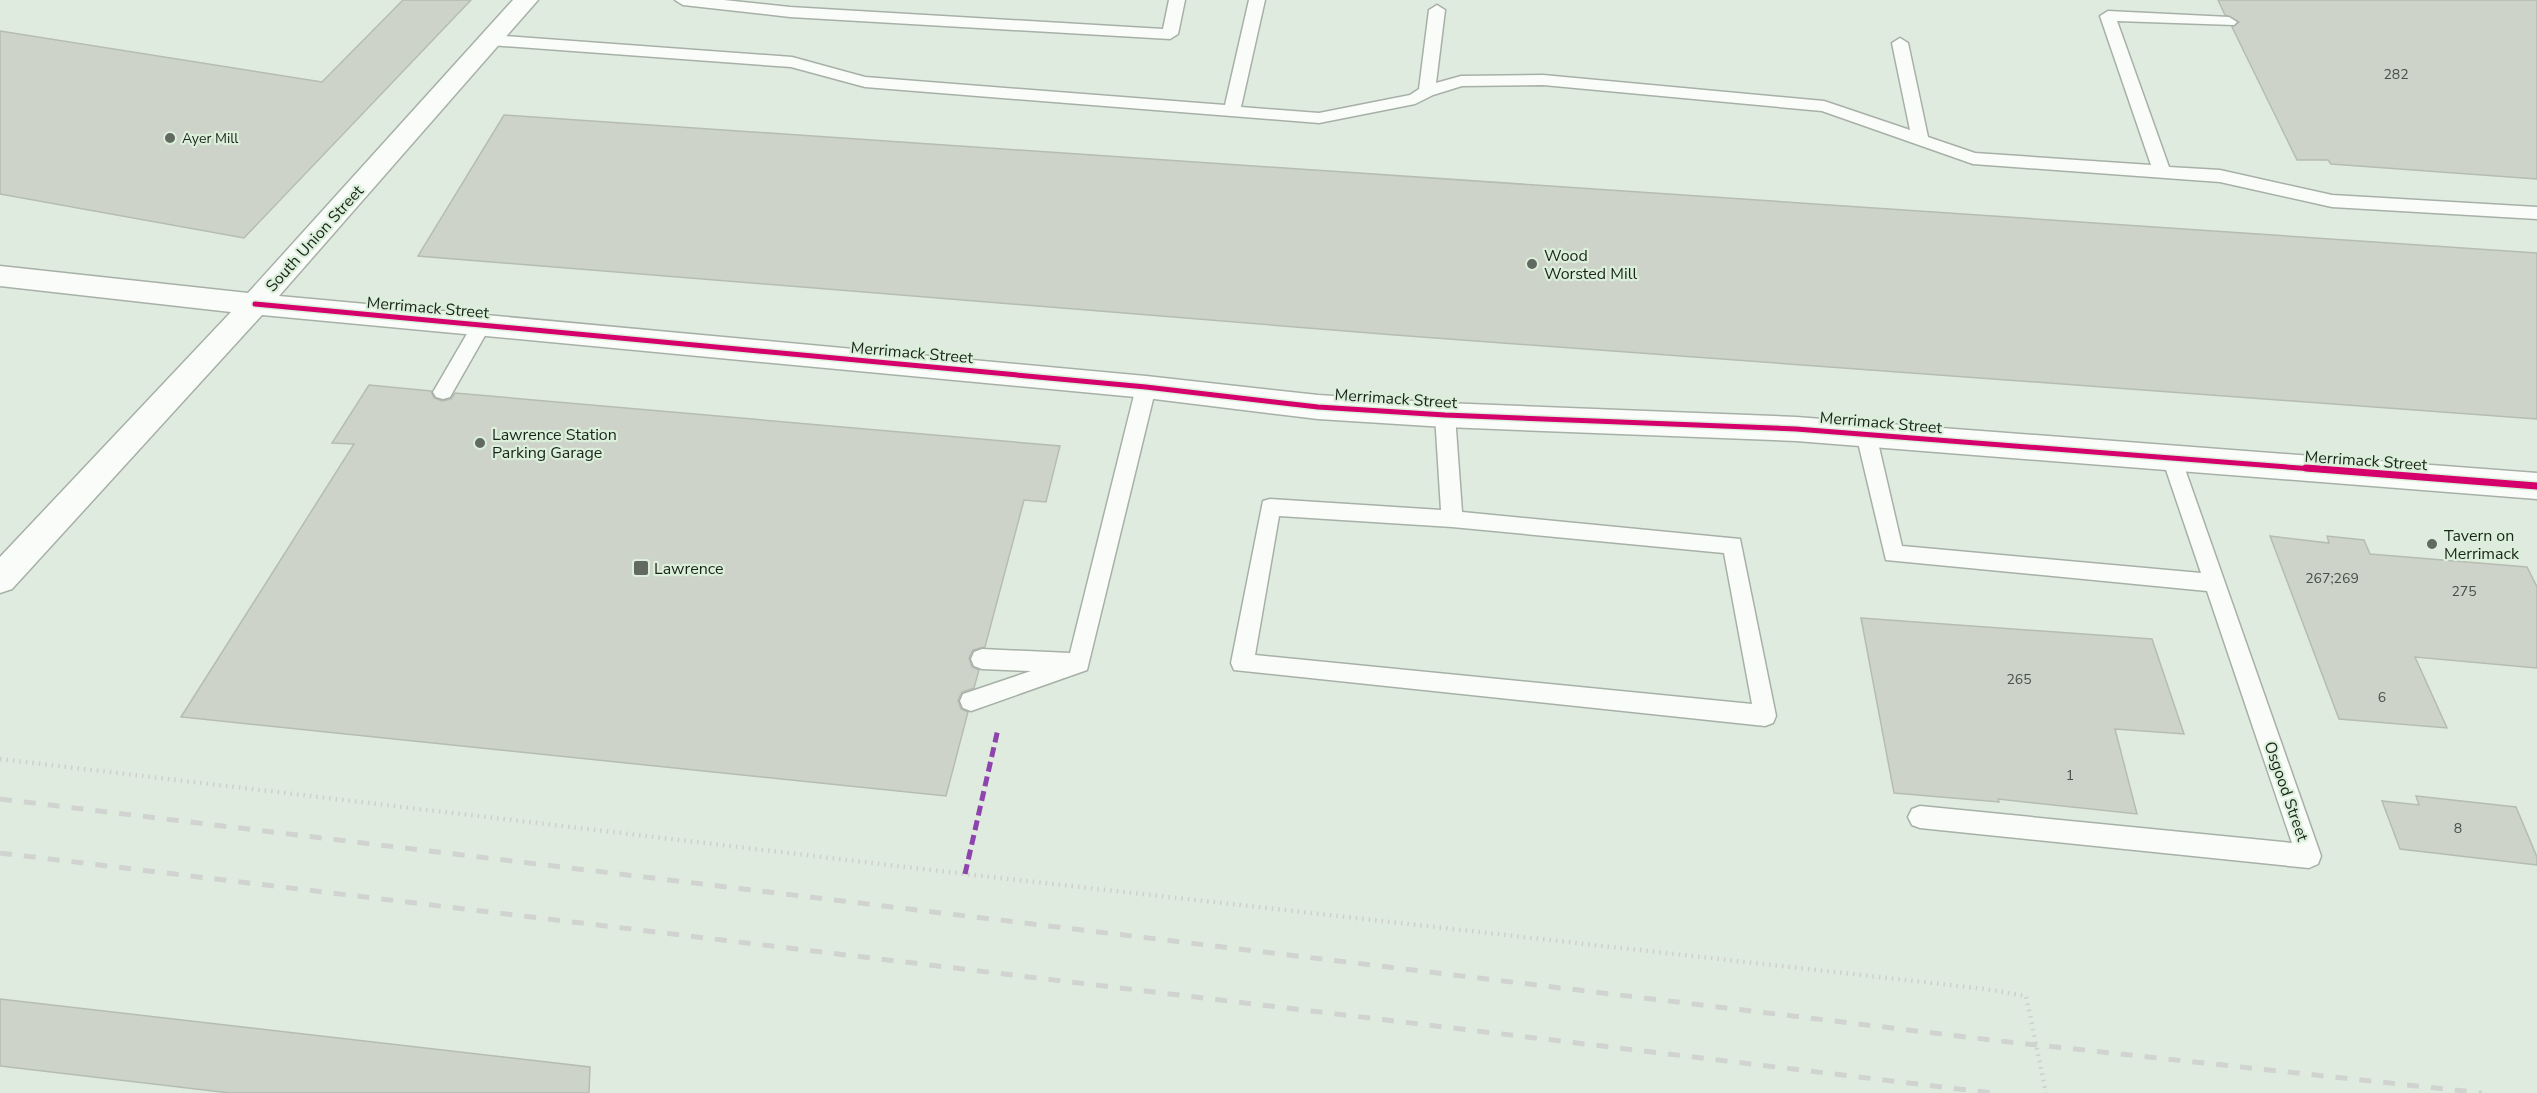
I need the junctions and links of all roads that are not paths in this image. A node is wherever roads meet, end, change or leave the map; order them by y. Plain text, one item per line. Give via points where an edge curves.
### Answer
1 (526, 0) edge
2 (683, 0) edge
3 (1177, 0) edge
4 (1257, 0) edge
5 (763, 4) edge
6 (1437, 10) dead end
7 (2229, 22) dead end
8 (490, 40) junction
9 (1900, 43) dead end
10 (1427, 91) junction
11 (1232, 112) junction
12 (1921, 141) junction
13 (2162, 171) junction
14 (2537, 213) edge
15 (0, 276) edge
16 (255, 304) junction
17 (483, 326) junction
18 (1146, 387) junction
19 (443, 392) dead end
20 (1445, 415) junction
21 (1866, 434) junction
22 (2172, 458) junction
23 (2537, 486) edge
24 (1452, 519) junction
25 (0, 579) edge
26 (2217, 583) junction
27 (982, 659) dead end
28 (1079, 663) junction
29 (971, 701) dead end
30 (1920, 817) dead end

1 - 8 main road, South Union Street
2 - 5 lane
3 - 5 lane via 1170,34
4 - 11 lane
6 - 10 lane
7 - 13 lane via 2108,16
8 - 11 lane via 792,62 865,82
8 - 16 main road, South Union Street
9 - 12 lane
10 - 11 lane via 1415,99 1318,118
10 - 12 lane via 1461,81 1543,80 1824,106
12 - 13 lane via 1973,159
13 - 14 lane via 2220,176 2332,201
15 - 16 main road, Merrimack Street
16 - 17 main road, Merrimack Street
16 - 25 main road, South Union Street
17 - 18 main road, Merrimack Street
17 - 19 lane
18 - 20 main road, Merrimack Street via 1317,407
18 - 28 lane
20 - 21 main road, Merrimack Street
20 - 24 lane
21 - 22 main road, Merrimack Street
21 - 26 lane via 1893,554
22 - 23 main road, Merrimack Street
22 - 26 lane, Osgood Street
24 - 24 lane via 1270,507 1242,663 1765,716 1733,546
26 - 30 lane, Osgood Street via 2309,856
27 - 28 lane
28 - 29 lane

